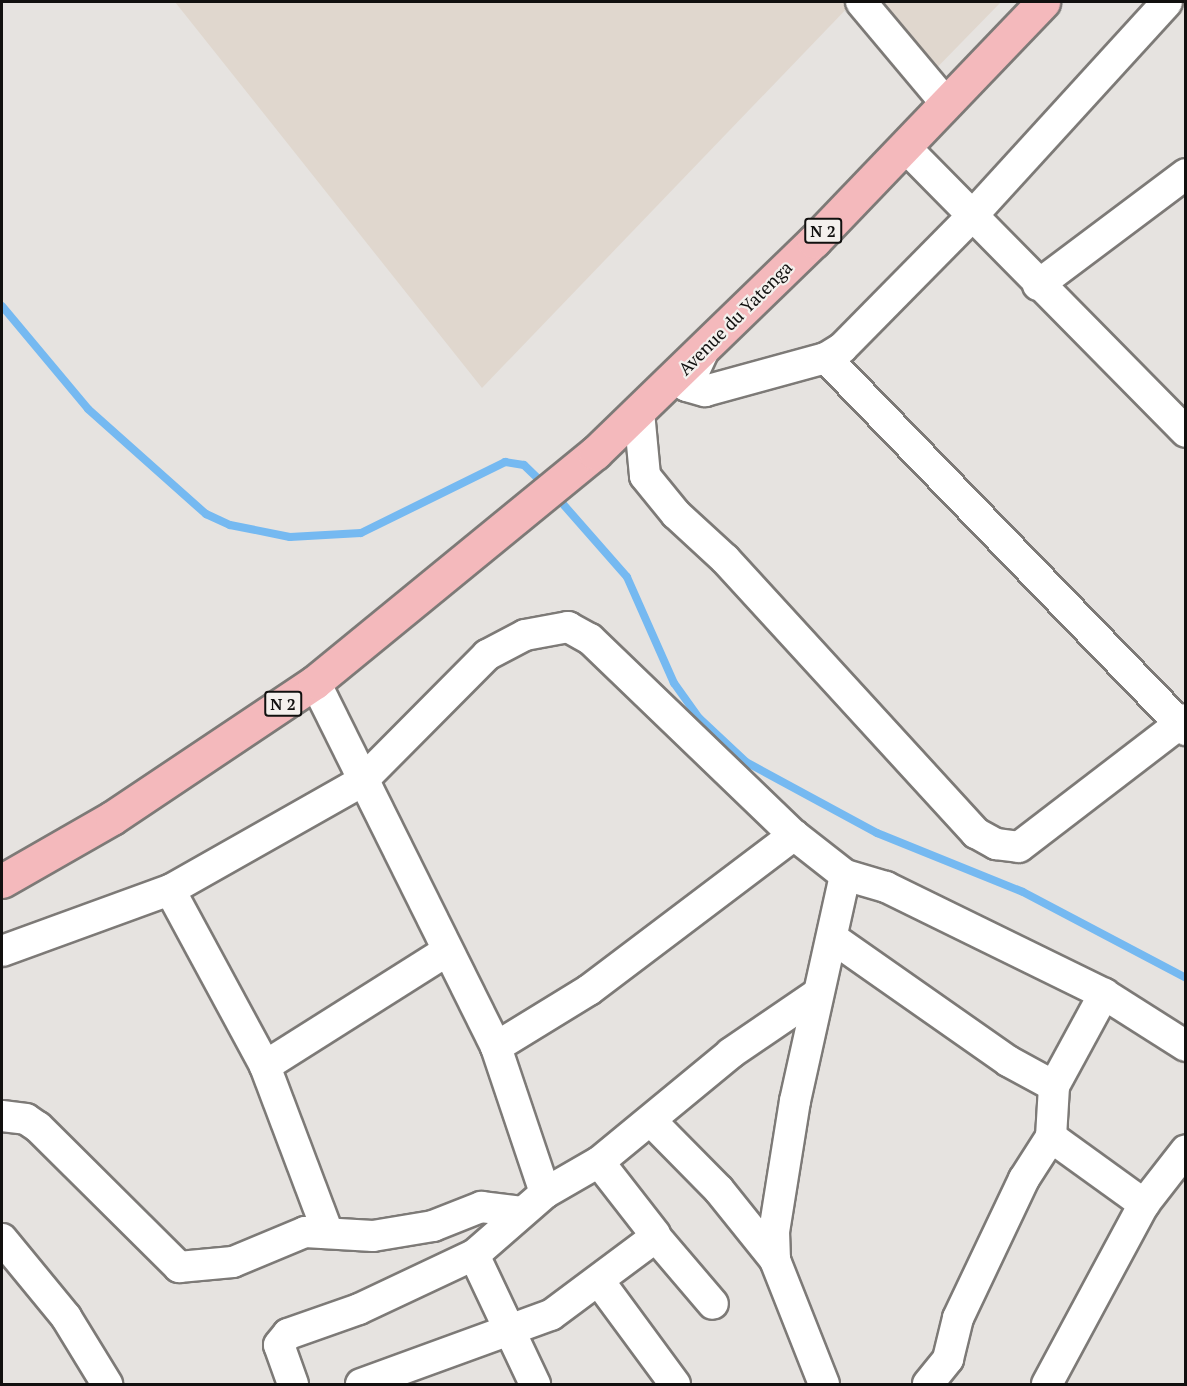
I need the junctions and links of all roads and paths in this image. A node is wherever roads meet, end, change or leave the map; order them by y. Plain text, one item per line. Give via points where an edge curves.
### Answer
1 (861, 2) edge
2 (1043, 2) edge
3 (1167, 2) edge
4 (944, 101) junction
5 (905, 147) junction
6 (1185, 174) edge
7 (970, 218) junction
8 (1038, 285) junction
9 (704, 350) junction
10 (826, 358) junction
11 (639, 412) junction
12 (1185, 432) edge
13 (315, 682) junction
14 (1184, 724) edge
15 (361, 782) junction
16 (794, 835) junction
17 (844, 875) junction
18 (2, 881) edge
19 (170, 890) junction
20 (834, 939) junction
21 (2, 951) edge
22 (447, 951) junction
23 (1104, 994) junction
24 (816, 995) junction
25 (1185, 1046) edge
26 (496, 1047) junction
27 (266, 1066) junction
28 (1054, 1086) junction
29 (2, 1116) edge
30 (652, 1122) junction
31 (1051, 1137) junction
32 (1185, 1150) edge
33 (599, 1162) junction
34 (545, 1193) junction
35 (1144, 1204) junction
36 (522, 1212) junction
37 (328, 1233) junction
38 (655, 1236) junction
39 (2, 1239) edge
40 (474, 1255) junction
41 (775, 1260) junction
42 (599, 1281) junction
43 (713, 1304) dead end
44 (509, 1328) junction
45 (107, 1384) edge
46 (293, 1384) edge
47 (361, 1384) edge
48 (535, 1384) edge
49 (675, 1384) edge
50 (824, 1384) edge
51 (928, 1384) edge
52 (1047, 1384) edge

1 - 4 street
2 - 4 main road, Avenue du Yatenga / N 2
3 - 7 street
4 - 5 main road, Avenue du Yatenga / N 2
5 - 7 street
5 - 9 main road, Avenue du Yatenga / N 2
6 - 8 street
7 - 8 street
7 - 10 street
8 - 12 street
9 - 10 street via 687,386 705,391
9 - 11 main road, Avenue du Yatenga / N 2
10 - 14 street
11 - 13 main road, Avenue du Yatenga / N 2 via 595,453 541,493
11 - 14 street via 645,476 676,514 724,559 976,833 996,844 1019,847
13 - 15 street
13 - 18 main road, N 2 via 112,818
15 - 16 street via 487,655 525,635 568,627 590,639
15 - 19 street
15 - 22 street
16 - 17 street
16 - 26 street via 589,990
17 - 20 street
17 - 23 street via 886,886
19 - 21 street
19 - 27 street
20 - 24 street
20 - 28 street via 1000,1056
22 - 26 street
22 - 27 street
23 - 25 street
23 - 28 street
24 - 30 street via 731,1053
24 - 41 street via 787,1147
26 - 34 street
27 - 37 street
28 - 31 street
29 - 37 street via 26,1119 38,1127 179,1267 233,1262 279,1238
30 - 33 street
30 - 41 street via 719,1190
31 - 35 street
31 - 51 street via 1024,1179 958,1318 948,1359
32 - 35 street
33 - 34 street
33 - 38 street
34 - 36 street
35 - 52 street
36 - 37 street via 481,1207 433,1226 373,1236
36 - 40 street
38 - 42 street
38 - 43 street
39 - 45 street via 66,1317
40 - 44 street
40 - 46 street via 358,1309 288,1334 279,1345
41 - 50 street
42 - 44 street via 551,1315
42 - 49 street
44 - 47 street
44 - 48 street

